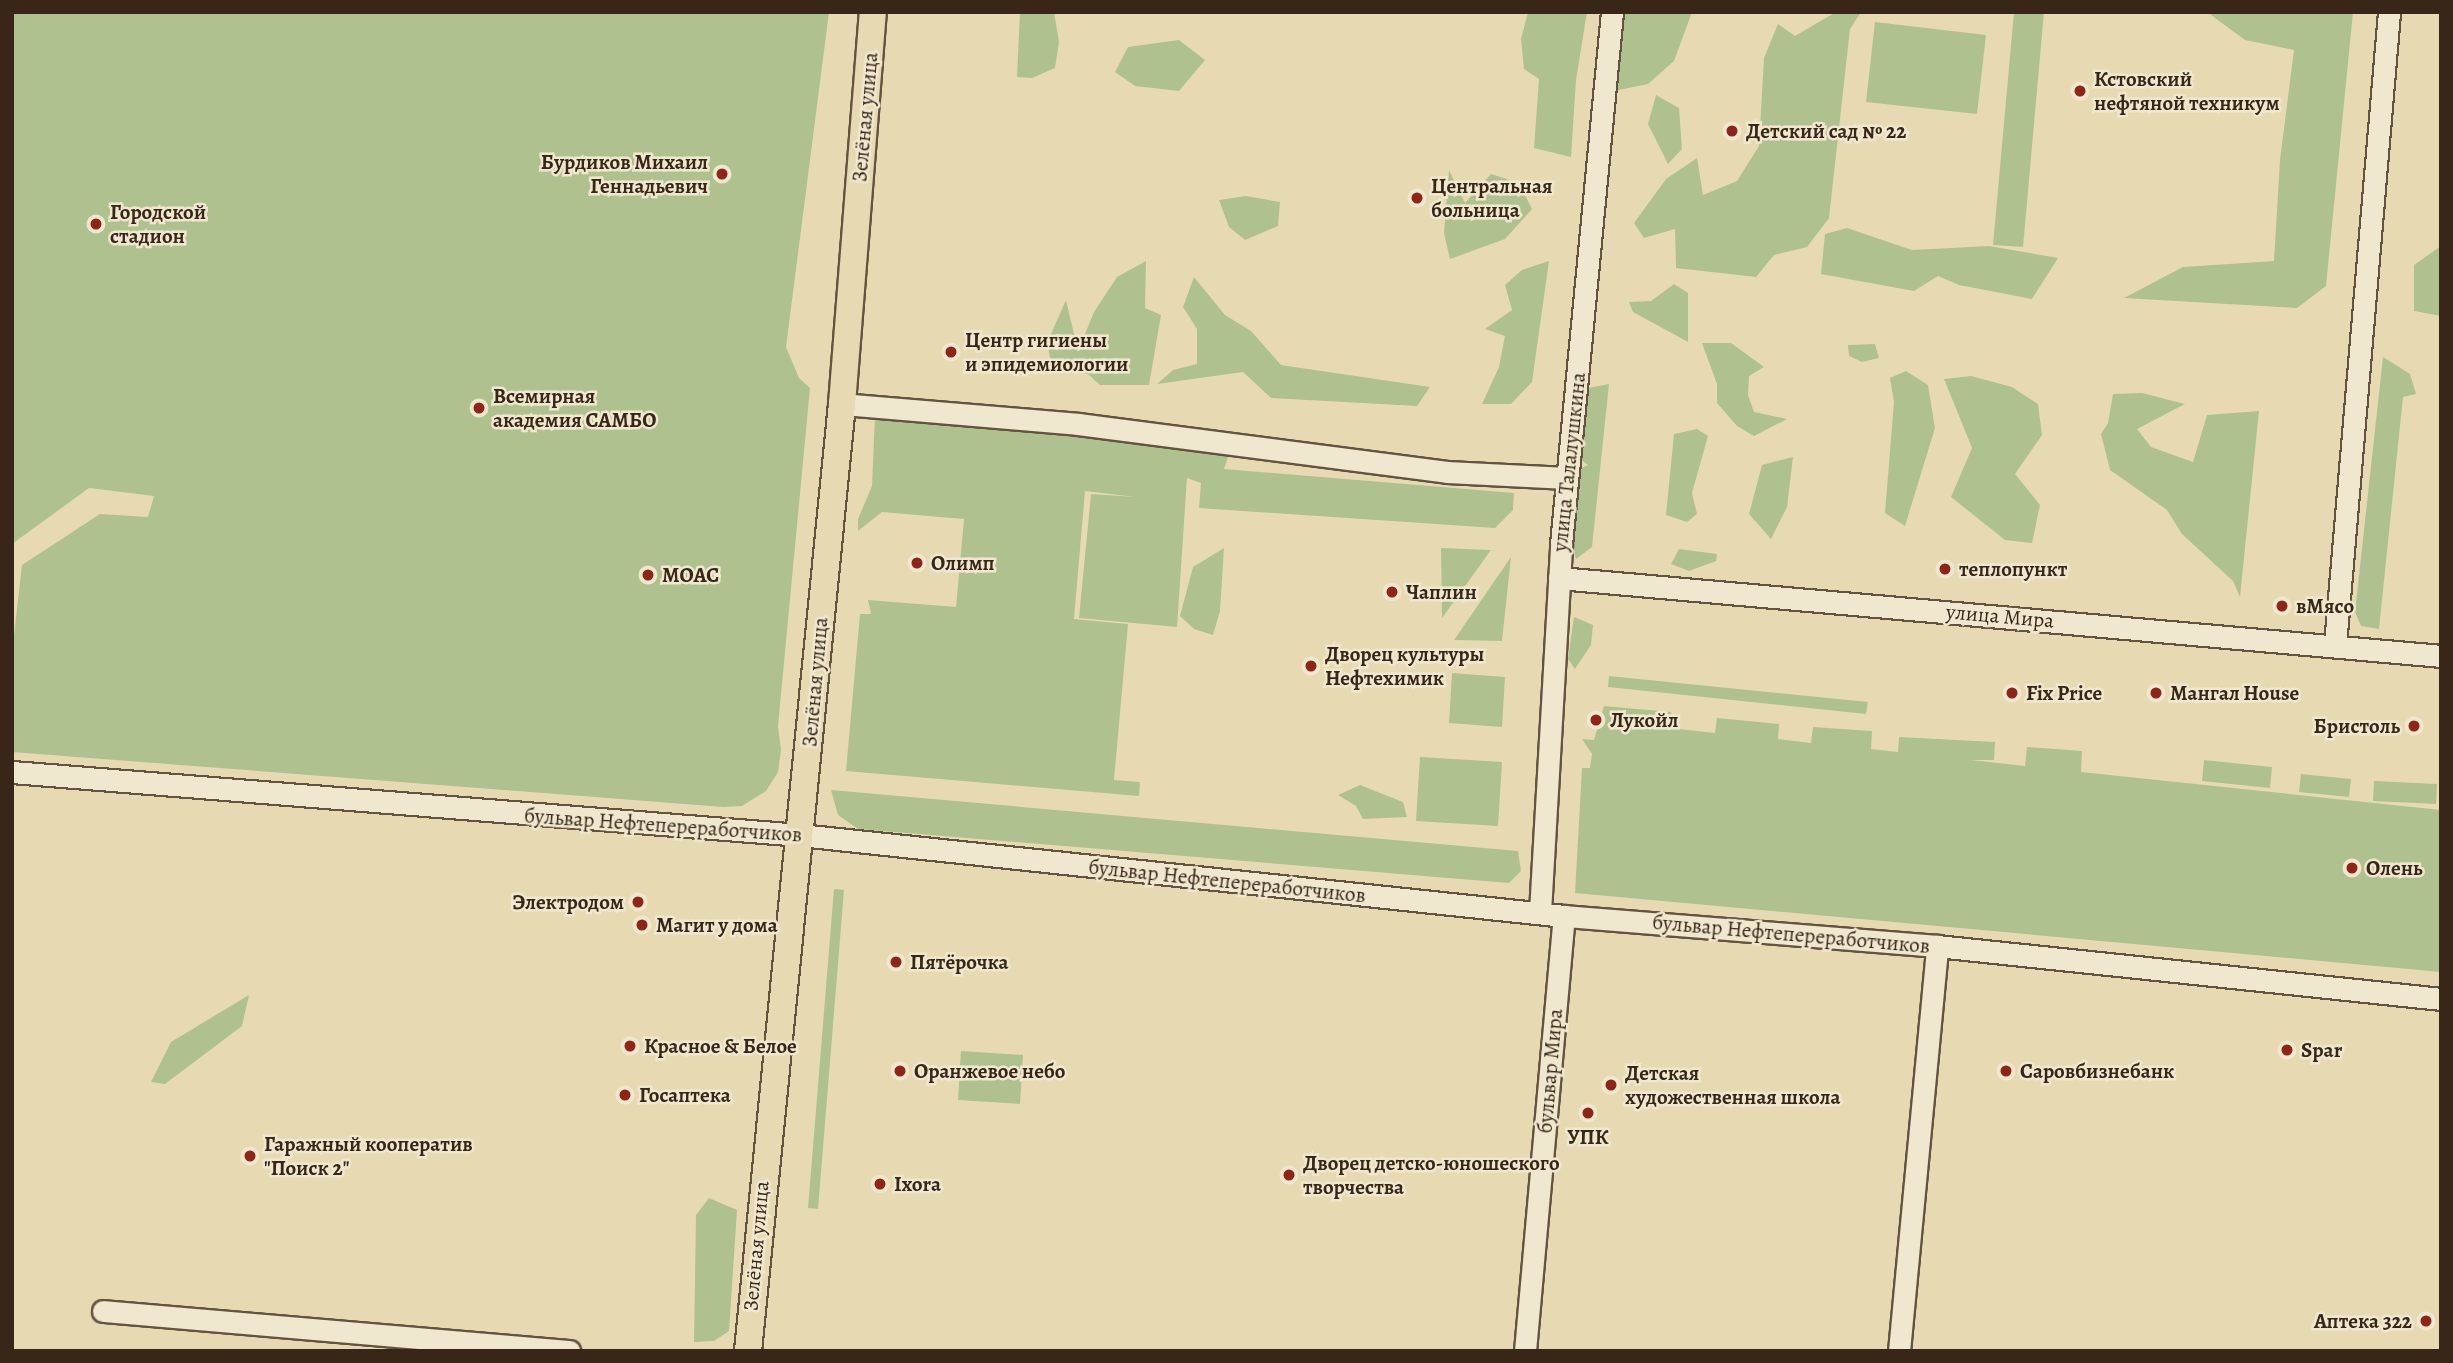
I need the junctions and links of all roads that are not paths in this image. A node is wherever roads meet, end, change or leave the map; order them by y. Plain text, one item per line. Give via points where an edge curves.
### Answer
1 (873, 12) edge
2 (1612, 12) edge
3 (2389, 12) edge
4 (842, 404) junction
5 (1567, 478) junction
6 (1559, 578) junction
7 (2335, 645) junction
8 (2441, 656) edge
9 (12, 772) edge
10 (800, 835) junction
11 (1539, 912) junction
12 (1564, 916) junction
13 (1937, 946) junction
14 (2441, 999) edge
15 (103, 1311) dead end
16 (569, 1351) edge
17 (748, 1351) edge
18 (1525, 1351) edge
19 (1899, 1351) edge

1 - 4 main road, Зелёная улица
2 - 5 street, улица Талалушкина
3 - 7 street
4 - 5 street via 1077,424 1447,472
4 - 10 main road, Зелёная улица
5 - 6 street, улица Талалушкина
6 - 7 street, улица Мира
6 - 11 street, улица Талалушкина
7 - 8 street, улица Мира
9 - 10 street, бульвар Нефтепереработчиков
10 - 11 street, бульвар Нефтепереработчиков
10 - 17 main road, Зелёная улица
11 - 12 street, бульвар Нефтепереработчиков
12 - 13 street, бульвар Нефтепереработчиков
12 - 18 street, бульвар Мира
13 - 14 street, бульвар Нефтепереработчиков
13 - 19 street
15 - 16 street

